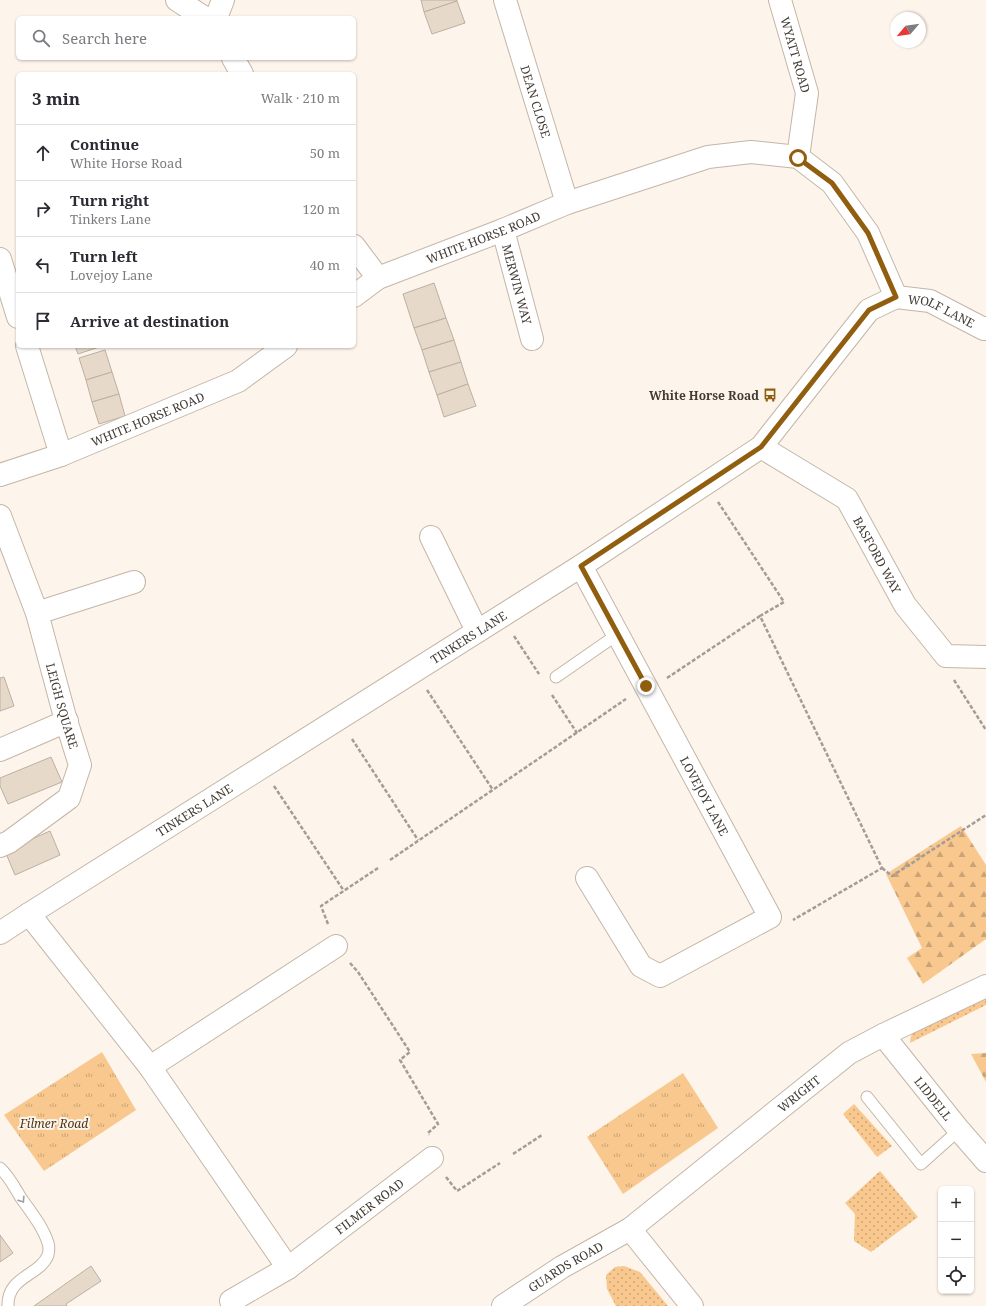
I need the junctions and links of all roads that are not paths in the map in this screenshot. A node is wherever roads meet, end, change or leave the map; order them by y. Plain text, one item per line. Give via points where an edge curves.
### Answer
1 (177, 0) edge
2 (223, 0) edge
3 (504, 0) edge
4 (780, 0) edge
5 (202, 16) edge
6 (217, 16) edge
7 (234, 60) edge
8 (241, 72) edge
9 (798, 158) junction
10 (567, 203) junction
11 (503, 230) junction
12 (356, 249) edge
13 (0, 259) edge
14 (378, 278) junction
15 (356, 294) edge
16 (896, 297) junction
17 (16, 311) edge
18 (986, 328) edge
19 (532, 339) dead end
20 (28, 348) edge
21 (283, 348) edge
22 (761, 447) junction
23 (61, 455) junction
24 (0, 475) edge
25 (0, 516) edge
26 (430, 537) dead end
27 (581, 566) junction
28 (134, 582) dead end
29 (37, 613) junction
30 (477, 631) junction
31 (618, 634) junction
32 (986, 657) edge
33 (556, 676) dead end
34 (67, 721) junction
35 (0, 750) edge
36 (0, 846) edge
37 (587, 878) dead end
38 (28, 914) junction
39 (0, 934) edge
40 (336, 946) road end
41 (986, 986) edge
42 (884, 1034) junction
43 (150, 1067) junction
44 (867, 1096) dead end
45 (959, 1130) junction
46 (432, 1158) road end
47 (986, 1161) edge
48 (0, 1168) edge
49 (630, 1229) junction
50 (288, 1268) junction
51 (226, 1303) edge
52 (8, 1306) edge
53 (503, 1306) edge
54 (692, 1306) edge

1 - 5 street
2 - 6 street
3 - 10 street, DEAN CLOSE
4 - 9 street, WYATT ROAD via 807,93
7 - 8 street
9 - 10 street, WHITE HORSE ROAD via 751,152 708,157
9 - 16 street, WHITE HORSE ROAD via 832,183 868,233
10 - 11 street, WHITE HORSE ROAD
11 - 14 street, WHITE HORSE ROAD
11 - 19 street, MERWIN WAY
12 - 14 street
13 - 17 street
14 - 15 street, WHITE HORSE ROAD
16 - 18 street, WOLF LANE via 930,301
16 - 22 street, TINKERS LANE via 869,310
20 - 23 street
21 - 23 street, WHITE HORSE ROAD via 238,381
22 - 27 street, TINKERS LANE
22 - 32 street, BASFORD WAY via 847,500 906,604 946,656
23 - 24 street, WHITE HORSE ROAD
25 - 29 street, LEIGH SQUARE
26 - 30 street
27 - 30 street, TINKERS LANE
27 - 31 street, LOVEJOY LANE
28 - 29 street
29 - 34 street, LEIGH SQUARE
30 - 38 street, TINKERS LANE
31 - 33 lane
31 - 37 street, LOVEJOY LANE via 770,917 660,976 641,966
34 - 35 street
34 - 36 street, LEIGH SQUARE via 80,765 69,798 10,842
38 - 39 street, TINKERS LANE
38 - 43 street
40 - 43 street
41 - 42 street, WRIGHT
42 - 45 street, LIDDELL
42 - 49 street, WRIGHT via 849,1053
43 - 50 street
44 - 45 lane via 921,1164
45 - 47 street, LIDDELL
46 - 50 street, FILMER ROAD
48 -> 52 lane via 44,1232 49,1245 48,1256 14,1285 8,1295
49 - 53 street, GUARDS ROAD via 562,1267
49 - 54 street
50 - 51 street, FILMER ROAD

